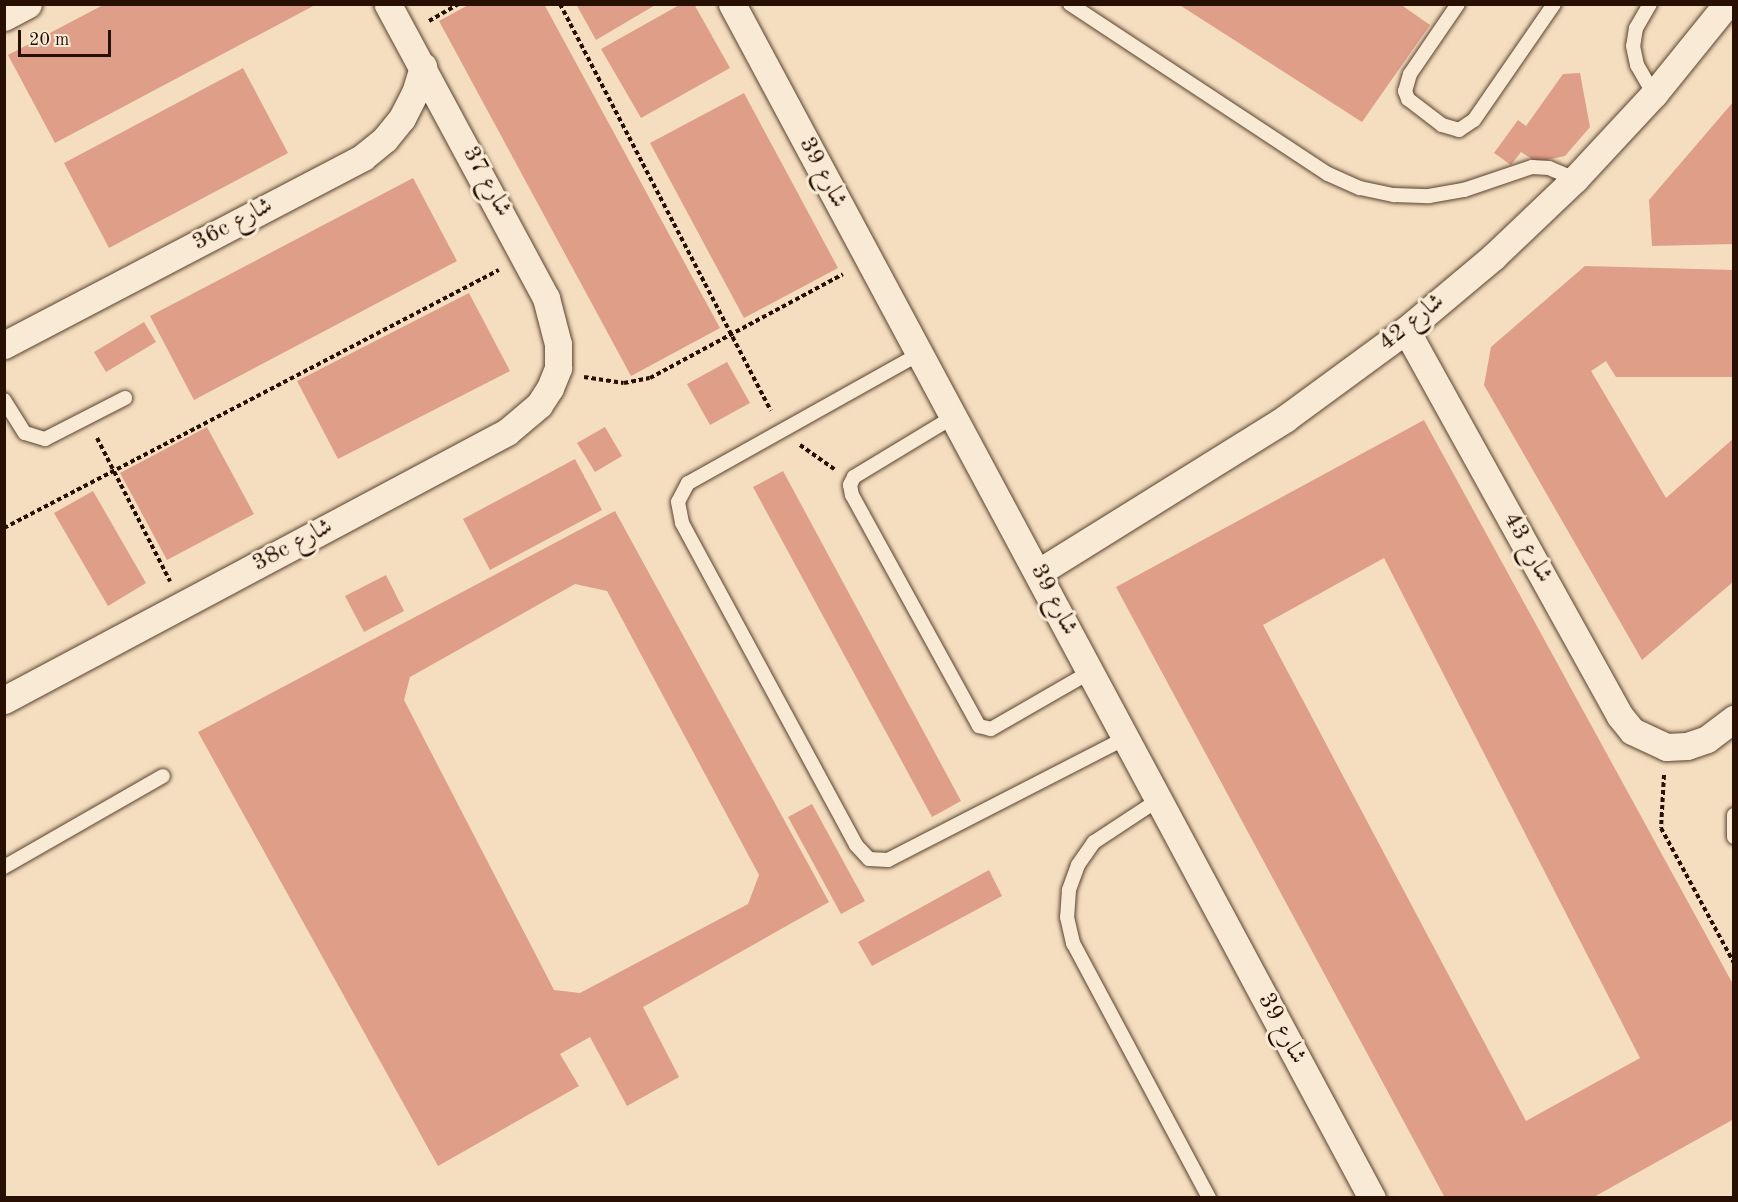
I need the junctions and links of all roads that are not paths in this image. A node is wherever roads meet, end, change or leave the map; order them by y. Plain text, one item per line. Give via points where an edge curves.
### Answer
1 (28, 4) edge
2 (388, 4) edge
3 (732, 4) edge
4 (1070, 4) edge
5 (1458, 4) edge
6 (1554, 4) edge
7 (1650, 4) edge
8 (1727, 4) edge
9 (4, 17) edge
10 (423, 66) junction
11 (1654, 94) junction
12 (1575, 179) junction
13 (1406, 330) junction
14 (4, 345) edge
15 (919, 354) junction
16 (558, 368) joint
17 (125, 398) dead end
18 (4, 400) edge
19 (953, 417) junction
20 (1039, 572) junction
21 (1090, 672) junction
22 (4, 700) edge
23 (1734, 719) edge
24 (1125, 738) junction
25 (163, 776) dead end
26 (1158, 800) junction
27 (1734, 815) edge
28 (1734, 837) edge
29 (4, 867) edge
30 (1209, 1197) edge
31 (1372, 1197) edge

1 - 9 street
2 - 10 street, شارع 37
3 - 15 street, شارع 39
4 - 12 lane via 1328,174 1360,188 1394,195 1429,196 1464,190 1532,167 1549,168
5 - 6 lane via 1410,74 1405,91 1414,105 1442,126 1459,130 1474,120
7 - 11 lane via 1636,28 1634,46 1637,65
8 - 11 street, شارع 42
10 - 14 street, 36c شارع via 416,93 402,118 385,140 363,157
10 - 16 street, شارع 37 via 526,256 554,320
11 - 12 street, شارع 42
12 - 13 street, شارع 42 via 1493,257
13 - 20 street, شارع 42 via 1286,418
13 - 23 street, شارع 43 via 1620,716 1632,731 1666,747 1687,746 1707,739
15 - 19 street, شارع 39
15 - 24 lane via 688,483 681,492 678,513 861,853 879,861 888,860
16 - 22 street, 38c شارع via 539,405 507,432
17 - 18 lane via 45,439 25,434
19 - 20 street, شارع 39
19 - 21 lane via 851,481 852,495 979,726 991,729
20 - 21 street, شارع 39
21 - 24 street, شارع 39
24 - 26 street, شارع 39
25 - 29 lane
26 - 30 lane via 1094,843 1078,865 1069,890 1067,917 1073,943
26 - 31 street, شارع 39
27 - 28 lane

